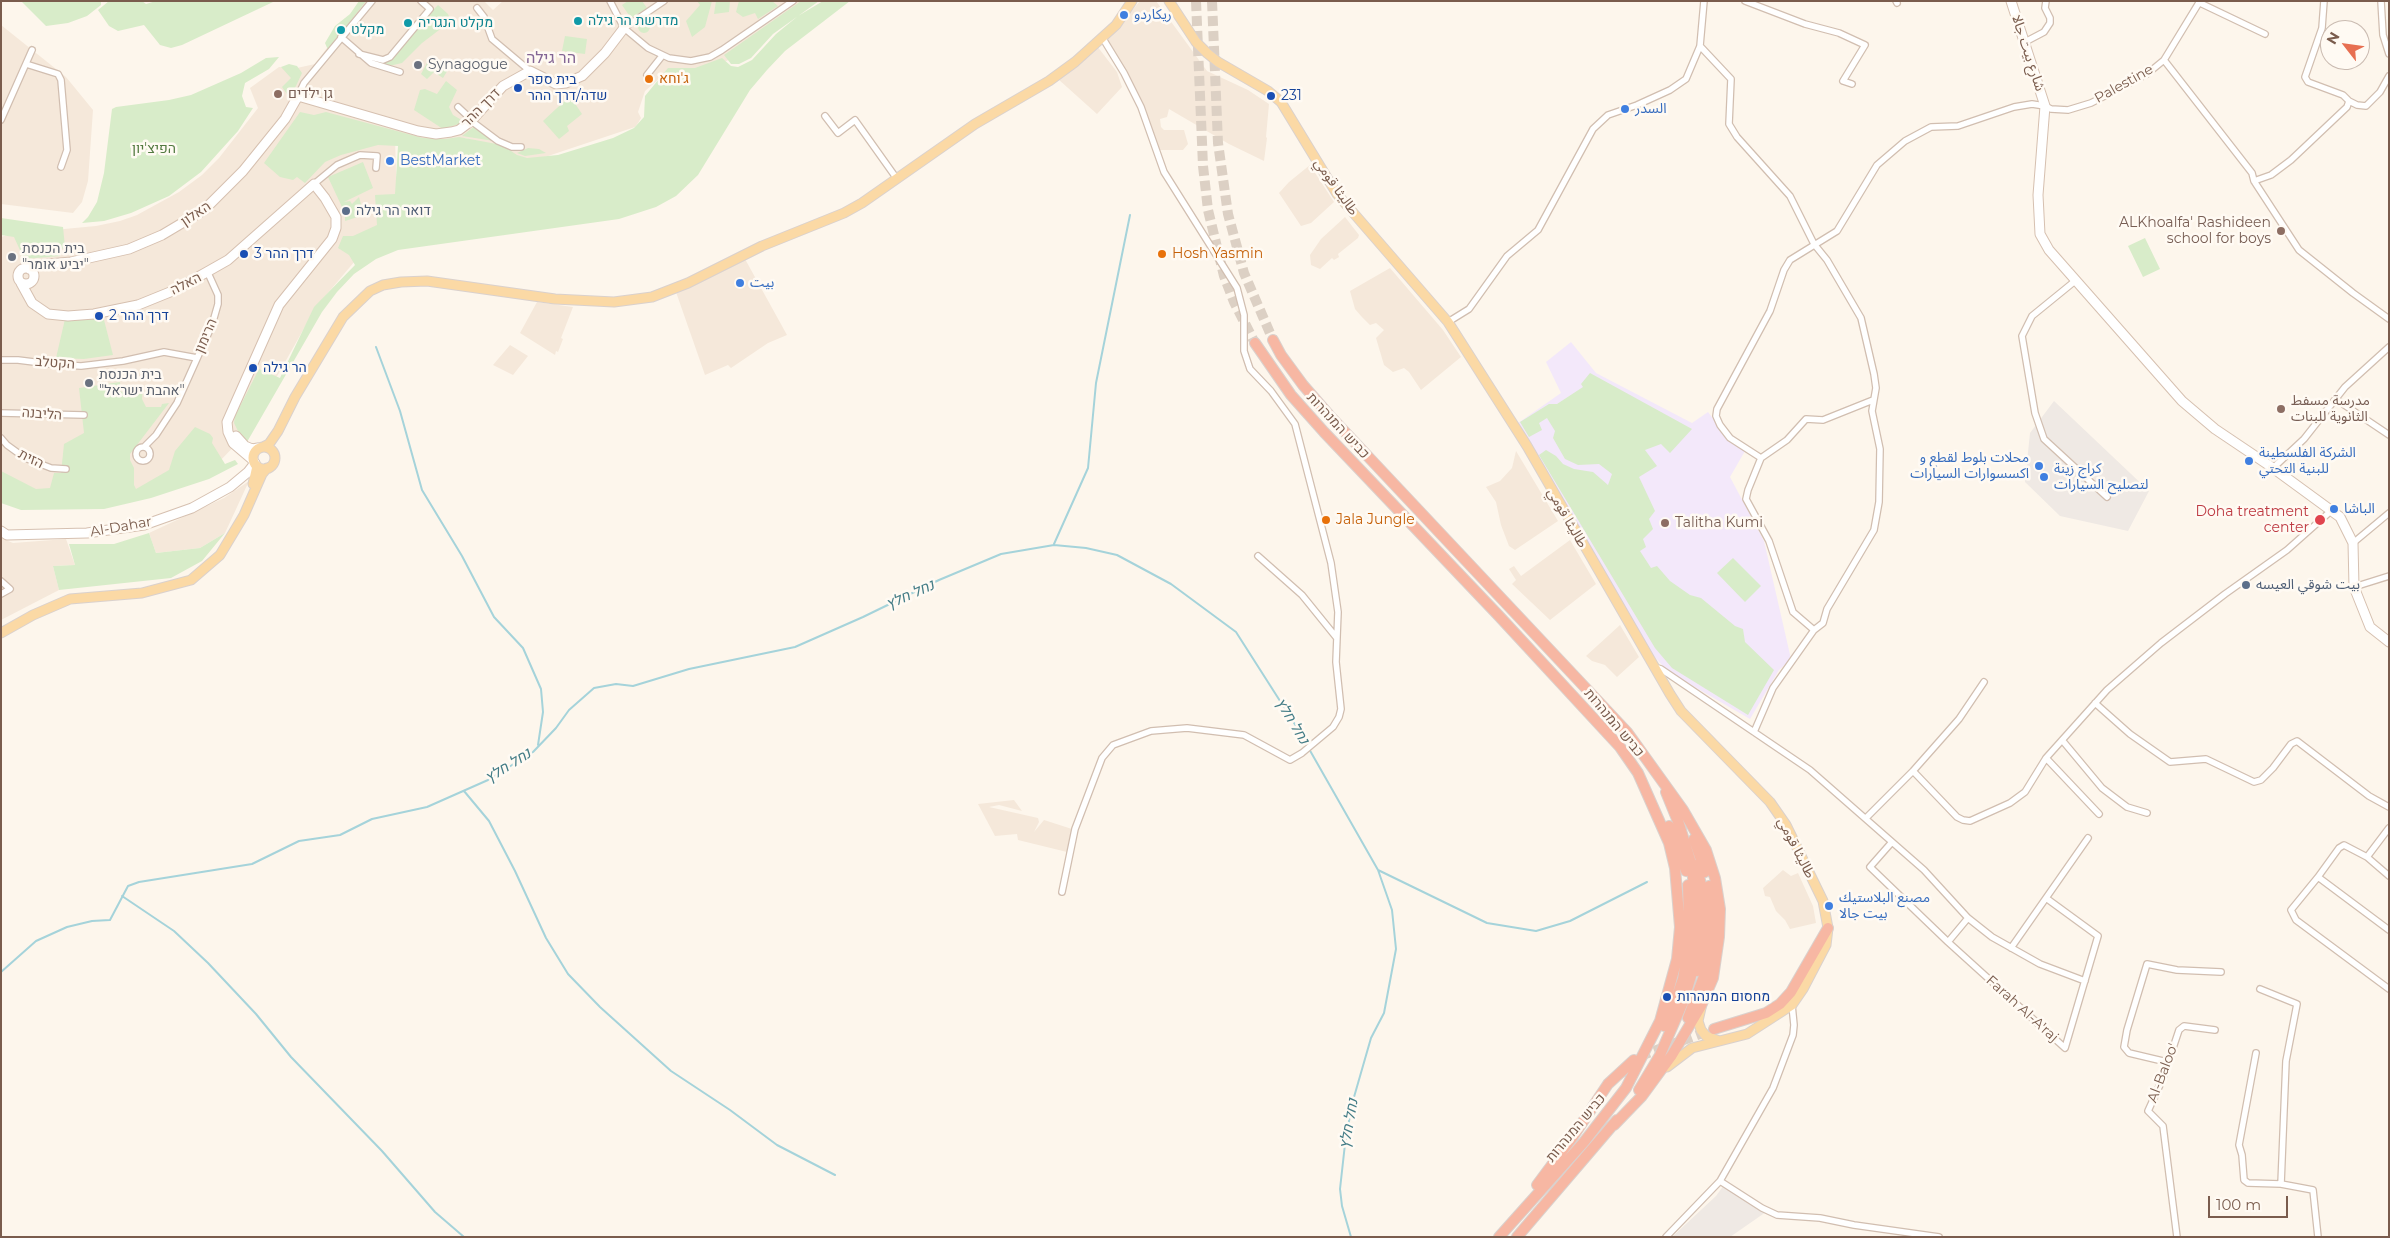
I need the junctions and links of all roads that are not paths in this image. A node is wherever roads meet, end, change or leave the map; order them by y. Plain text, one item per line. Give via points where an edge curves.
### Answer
1 (372, 1) edge
2 (421, 1) edge
3 (610, 1) edge
4 (664, 1) edge
5 (793, 1) edge
6 (1132, 1) edge
7 (1169, 1) edge
8 (1704, 1) edge
9 (1745, 1) edge
10 (2011, 1) edge
11 (2046, 1) edge
12 (2324, 1) edge
13 (2381, 1) edge
14 (2200, 2) edge
15 (477, 8) dead end
16 (2386, 21) edge
17 (624, 28) junction
18 (2265, 34) dead end
19 (341, 37) junction
20 (1102, 37) junction
21 (2025, 42) junction
22 (1700, 46) junction
23 (32, 50) dead end
24 (359, 54) junction
25 (2389, 54) edge
26 (662, 56) junction
27 (2164, 60) junction
28 (26, 64) junction
29 (530, 71) junction
30 (400, 72) dead end
31 (646, 75) dead end
32 (2389, 76) edge
33 (1852, 84) dead end
34 (298, 96) junction
35 (2349, 101) junction
36 (2045, 106) junction
37 (458, 107) dead end
38 (825, 116) dead end
39 (1, 120) edge
40 (472, 120) junction
41 (521, 147) dead end
42 (61, 166) dead end
43 (376, 168) dead end
44 (897, 179) junction
45 (2254, 181) junction
46 (314, 184) junction
47 (1814, 244) junction
48 (50, 265) junction
49 (29, 269) junction
50 (208, 273) junction
51 (33, 280) junction
52 (2075, 281) junction
53 (21, 283) junction
54 (32, 303) junction
55 (2389, 319) edge
56 (1448, 322) junction
57 (1273, 340) tunnel mouth
58 (1255, 343) tunnel mouth
59 (2389, 347) edge
60 (197, 358) junction
61 (1, 360) edge
62 (1873, 400) junction
63 (2337, 400) junction
64 (232, 409) junction
65 (1, 413) edge
66 (84, 416) dead end
67 (2389, 436) edge
68 (1, 438) edge
69 (144, 447) dead end
70 (264, 448) junction
71 (1761, 458) junction
72 (255, 463) junction
73 (267, 468) junction
74 (2273, 468) junction
75 (66, 469) dead end
76 (2107, 497) dead end
77 (2332, 510) junction
78 (2389, 513) edge
79 (3, 534) edge
80 (229, 539) junction
81 (2353, 543) junction
82 (1258, 556) dead end
83 (2389, 576) edge
84 (1, 580) edge
85 (2354, 587) junction
86 (1, 594) edge
87 (1814, 630) junction
88 (1, 633) edge
89 (1336, 637) junction
90 (2389, 642) edge
91 (1653, 667) junction
92 (1984, 682) dead end
93 (2095, 704) junction
94 (1754, 732) junction
95 (2062, 740) junction
96 (2046, 758) junction
97 (1913, 771) junction
98 (1662, 780) junction
99 (2389, 807) edge
100 (2147, 812) dead end
101 (2099, 814) dead end
102 (1866, 818) junction
103 (2389, 828) edge
104 (2088, 838) dead end
105 (1892, 842) junction
106 (2367, 858) junction
107 (2389, 876) edge
108 (2318, 878) junction
109 (1062, 892) dead end
110 (2046, 898) junction
111 (1700, 901) junction
112 (1968, 918) junction
113 (1828, 928) junction
114 (2389, 930) edge
115 (1948, 942) junction
116 (2011, 948) junction
117 (2221, 972) dead end
118 (2085, 981) junction
119 (2260, 989) dead end
120 (2389, 989) edge
121 (1792, 1005) junction
122 (1702, 1006) junction
123 (1714, 1029) tunnel mouth
124 (2215, 1030) dead end
125 (1720, 1042) junction
126 (2256, 1053) dead end
127 (1634, 1060) tunnel mouth
128 (2167, 1062) junction
129 (1639, 1099) junction
130 (1614, 1125) junction
131 (1720, 1182) junction
132 (2281, 1184) junction
133 (1498, 1237) edge
134 (1517, 1237) edge
135 (1666, 1237) edge
136 (1939, 1237) edge
137 (2177, 1237) edge
138 (2318, 1237) edge

1 - 19 street
2 - 24 street via 430,9 390,57 384,60
3 - 17 street
4 - 17 street
5 - 26 street via 710,56 691,61
6 - 20 main road
7 - 56 main road, طاليثا قومي via 1207,53 1281,102 1337,194
8 - 22 street
9 - 33 street via 1865,45 1843,81
10 - 21 street, شارع بيت جالا
11 - 21 street via 2044,8 2050,22 2044,32
12 - 35 street via 2322,28 2306,77 2308,82 2343,95
13 - 16 street
14 - 18 street
14 - 27 street, Palestine
15 - 29 street via 492,39
16 - 25 street via 2383,35
17 - 26 street
17 - 29 street via 597,62 575,80 556,84
19 - 24 street
19 - 34 street
20 - 44 main road via 1049,81 975,124
20 - 89 street via 1144,114 1164,172 1237,288 1244,315 1244,351 1250,368 1295,424 1328,545 1338,612
21 - 36 street, شارع بيت جالا
22 - 47 street via 1730,79 1729,124 1790,196
22 - 56 street via 1686,79 1670,90 1608,115 1593,129 1538,230 1507,256 1469,308
23 - 28 street
24 - 30 street via 371,63
26 - 31 street
27 - 36 street, Palestine via 2147,74 2091,103 2068,110
27 - 45 street via 2252,174
28 - 39 street
28 - 42 street via 58,74 61,80 67,150
29 - 40 street, דרך ההר via 503,86
32 - 35 street via 2380,92 2366,106
34 - 40 street, דרך ההר via 428,133 459,130
34 - 48 street, האלון via 285,119 243,171 204,210 162,235 128,250
35 - 45 street via 2344,112 2291,160 2271,175
36 - 47 street, Palestine via 2032,104 1958,126 1931,127 1905,141 1877,165 1837,231
36 - 52 street via 2038,195 2040,234
37 - 40 street
38 - 44 street via 838,133 855,120
40 - 41 street via 498,141
43 - 46 street via 377,156 360,155 336,165
44 - 70 main road via 844,213 762,246 652,298 614,302 555,299 427,281 383,285 370,291 343,317 295,396 278,431
45 - 55 street via 2299,250
46 - 50 street, האלה via 249,243
46 - 64 street via 336,217 332,239 283,297
47 - 62 street via 1861,318 1874,374 1876,388
47 - 71 street, Palestine via 1790,260 1784,270 1770,311 1717,409 1716,416 1725,432
48 - 49 street, האלון
48 - 51 street via 39,271
49 - 51 street
49 - 53 street via 19,272
50 - 54 street, האלה via 138,305 104,312 48,314
50 - 60 street, הרימון via 218,294 218,304
51 - 53 street via 28,284
51 - 54 street via 29,288
52 - 74 street via 2182,401 2214,429
52 - 76 street via 2032,316 2022,336 2035,413 2044,439
53 - 54 street
56 - 91 main road, طاليثا قومي via 1527,446
57 - 98 highway, כביש המנהרות via 1303,385 1329,415 1593,694 1643,752
58 - 111 highway, כביש המנהרות via 1291,395 1620,747 1677,842
59 - 63 street via 2345,388
60 - 61 street, הקטלב via 164,352 81,366
60 - 69 street, הרימון via 173,410
62 - 71 street via 1823,420 1806,419 1787,440
62 - 87 street via 1872,412 1880,449 1874,530 1827,609 1824,623
63 - 67 street
63 - 74 street via 2304,439
64 - 70 street via 231,425 236,436 252,449
64 - 72 street via 227,422 228,432 236,446
65 - 66 street, הליבנה
68 - 75 street, הזית via 26,458 51,468
70 - 72 main road via 254,453
70 - 73 main road via 275,459
71 - 87 street via 1746,499 1769,541 1793,612
72 - 73 main road
72 - 79 street, Al-Dahar via 230,488 192,508 144,526 87,533
72 - 80 main road via 255,478
73 - 80 main road
74 - 77 street
77 - 81 street via 2340,517
77 - 93 street via 2287,550 2161,643
78 - 81 street
80 - 88 main road via 220,554 190,580 150,591 70,599
81 - 85 street
82 - 89 street via 1302,595
83 - 85 street
84 - 86 street via 10,589
85 - 90 street via 2370,627
87 - 94 street via 1773,688
89 - 109 street via 1341,698 1339,717 1321,737 1290,760 1244,735 1187,728 1151,731 1113,745 1106,752 1075,829
91 - 94 street
91 - 113 main road, طاليثا قومي via 1681,711 1770,802 1786,825 1823,902
92 - 97 street via 1959,719
93 - 95 street
93 - 99 street via 2170,762 2206,759 2254,782 2261,780 2291,744 2298,741 2369,796
94 - 102 street via 1810,770
95 - 96 street
95 - 100 street via 2102,788 2127,807
96 - 97 street via 2024,792 2010,803 1966,821 1957,817
96 - 101 street
97 - 102 street
98 - 111 highway via 1679,824
98 - 111 highway via 1674,796 1698,848
102 - 105 street
103 - 106 street
104 - 110 street
105 - 112 street via 1924,870
105 - 115 street, Farah Al-A'raj via 1870,867
106 - 107 street
106 - 108 street via 2344,845
108 - 114 street
108 - 120 street via 2291,910 2293,916
110 - 116 street
110 - 118 street, Farah Al-A'raj via 2098,936
111 - 122 highway via 1720,921 1716,965
111 - 129 highway via 1703,946 1688,1003 1681,1023
111 - 130 highway via 1691,976 1683,1002 1660,1055
111 - 133 highway, כביש המנהרות via 1683,979 1673,1008 1646,1059 1584,1142
112 - 115 street
112 - 116 street
113 - 121 main road, طاليثا قومي via 1823,953
113 - 123 highway via 1791,992 1780,1004 1766,1013
115 - 118 street, Farah Al-A'raj via 2066,1048
116 - 118 street via 2040,964
117 - 128 street via 2177,970 2147,964 2124,1047 2129,1053
119 - 132 street via 2297,1004 2286,1061
121 - 125 main road, طاليثا قومي via 1747,1034
121 - 131 street via 1794,1025 1790,1048 1773,1088
122 - 125 main road via 1698,1021 1701,1030
122 - 129 highway via 1672,1055
124 - 128 street, Al-Baloo' via 2184,1026 2179,1030
125 - 129 main road, طاليثا قومي via 1698,1046 1681,1054
126 - 132 street via 2239,1145 2244,1180 2248,1183
127 - 133 highway via 1608,1084
128 - 137 street, Al-Baloo' via 2148,1111 2163,1126
129 - 130 highway
130 - 134 highway, כביש המנהרות
131 - 135 street
131 - 136 street via 1777,1215 1820,1218
132 - 138 street via 2313,1190

